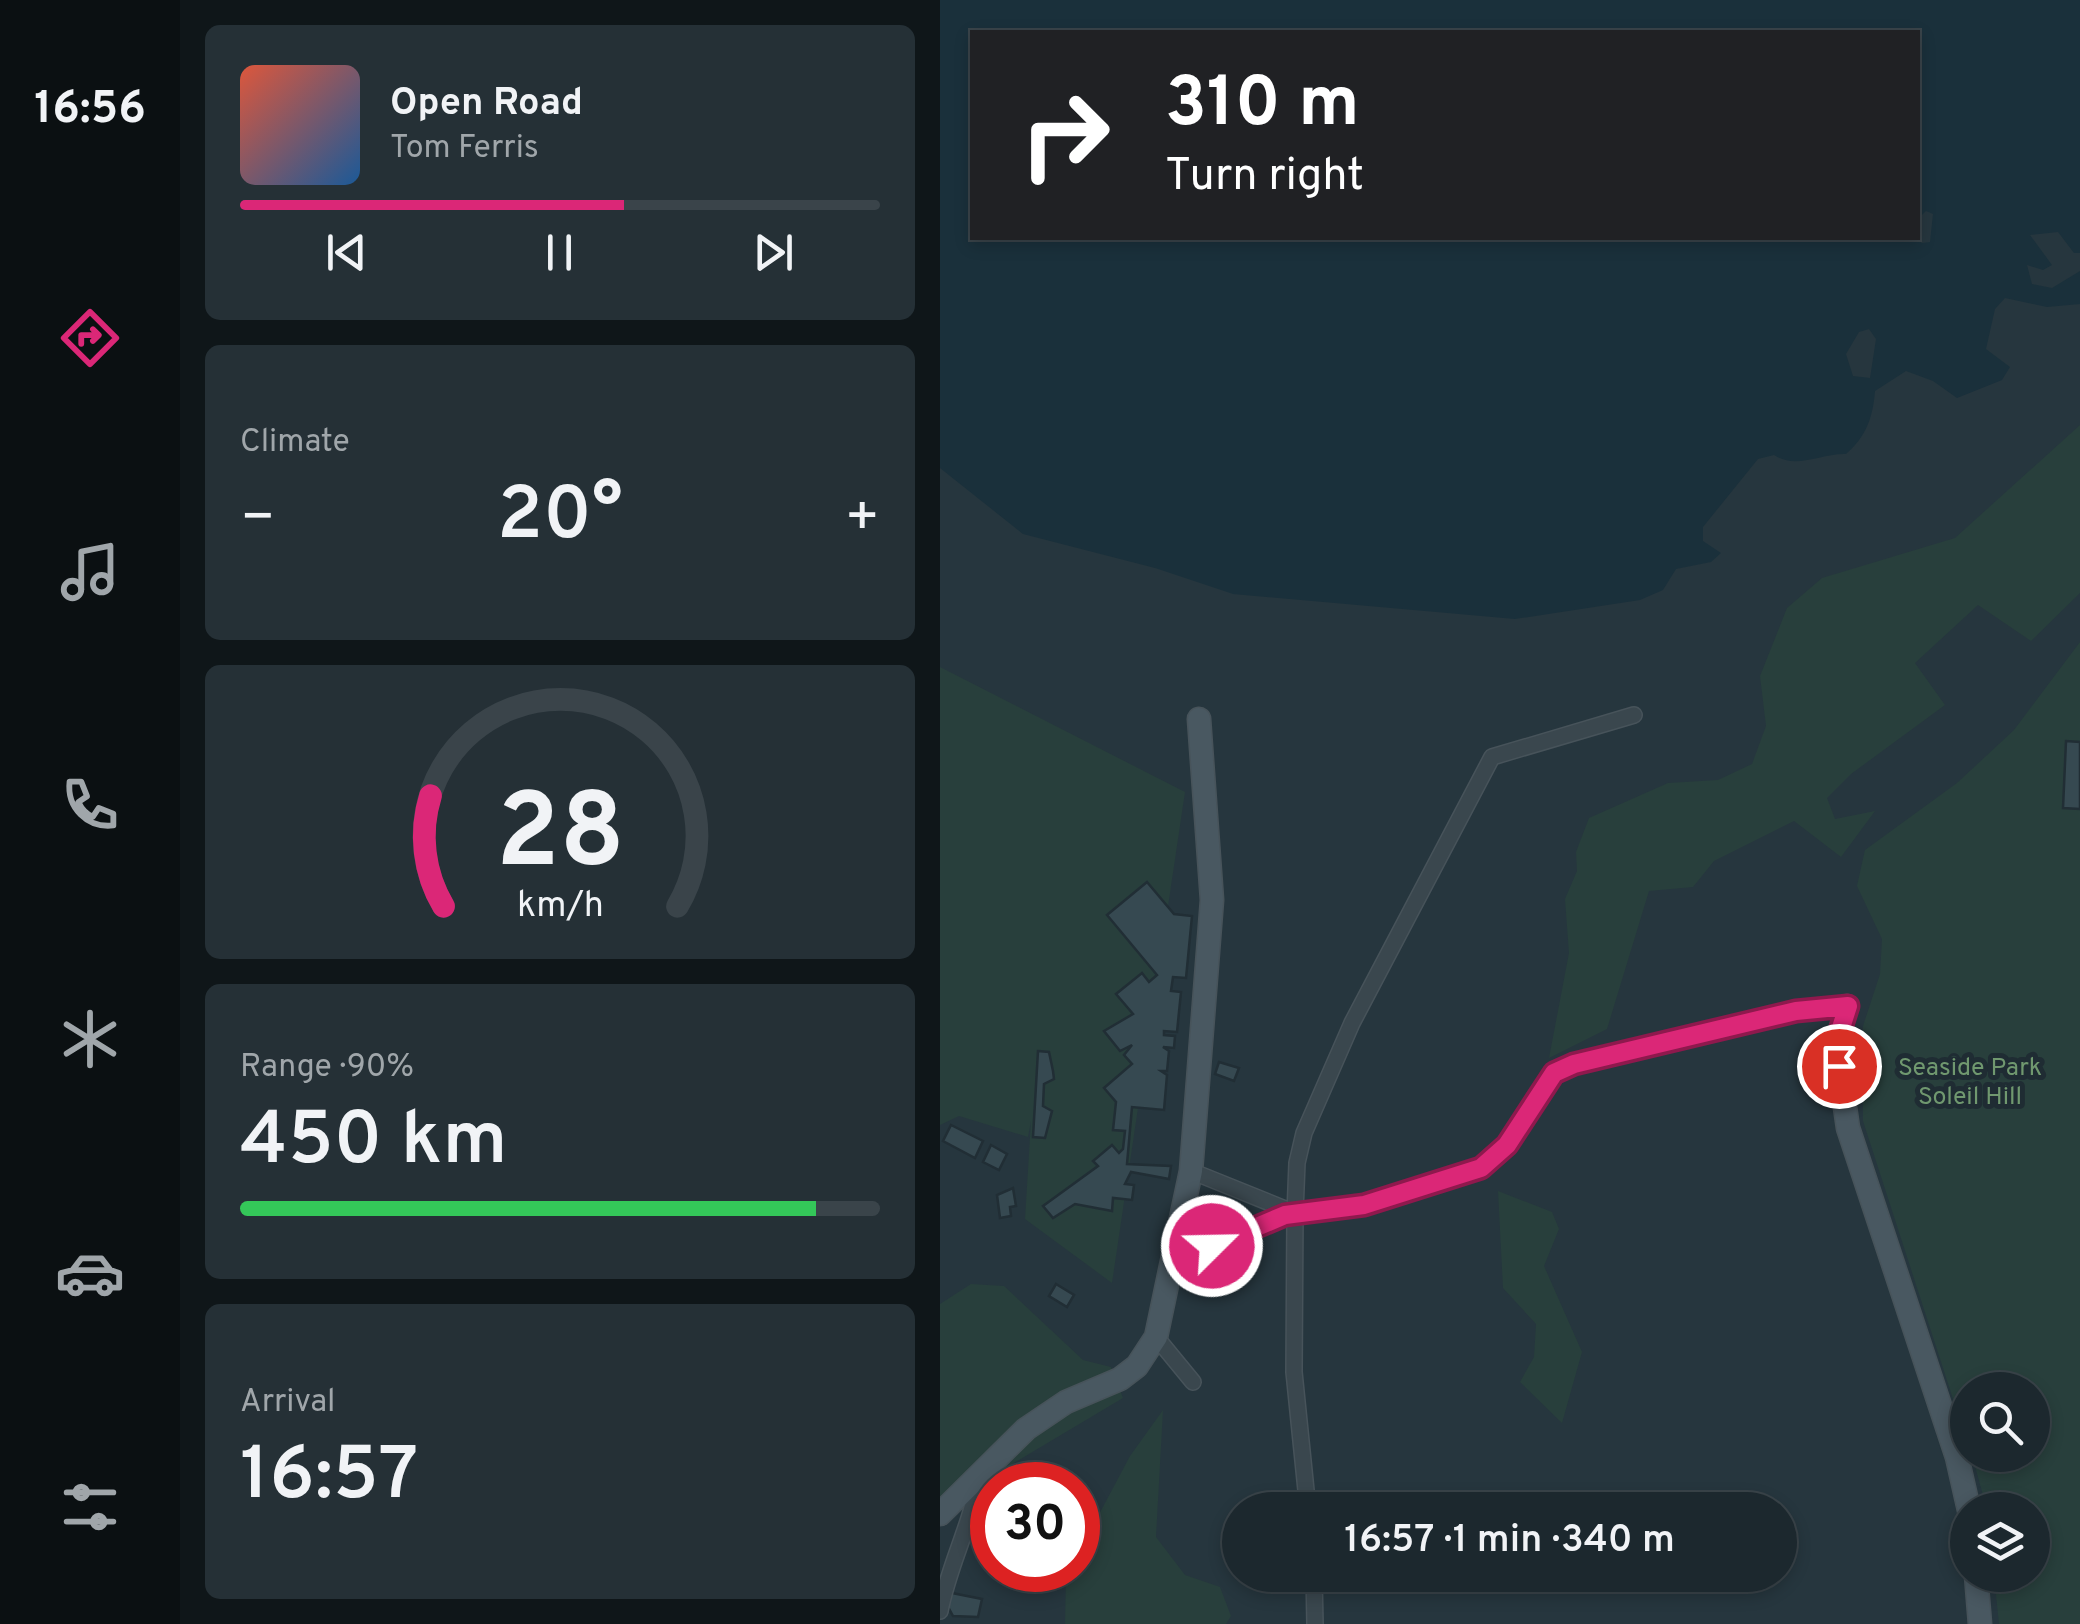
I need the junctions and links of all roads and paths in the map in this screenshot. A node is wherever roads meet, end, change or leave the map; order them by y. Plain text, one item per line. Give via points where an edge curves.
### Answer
1 (1634, 716) dead end
2 (1199, 720) dead end
3 (1848, 1006) joint
4 (1191, 1171) junction
5 (1294, 1213) junction
6 (1176, 1262) junction
7 (1156, 1337) junction
8 (1193, 1382) dead end
9 (995, 1462) edge
10 (970, 1486) edge
11 (1306, 1492) edge
12 (1965, 1492) edge
13 (940, 1514) edge
14 (970, 1525) edge
15 (1314, 1592) edge
16 (1977, 1592) edge
17 (940, 1611) edge
18 (1315, 1624) edge
19 (1980, 1624) edge

1 - 5 street via 1492,757 1352,1023 1304,1133
2 - 4 street via 1212,900
3 - 5 street via 1796,1011 1574,1064 1554,1073 1507,1145 1481,1168 1364,1205
3 - 12 street via 1840,1031 1844,1110
4 - 5 street
4 - 6 street
5 - 6 street
5 - 11 street via 1294,1372
6 - 7 street
7 - 8 street
7 - 9 street via 1120,1380 1046,1414
10 - 13 street
14 - 17 street
15 - 18 street
16 - 19 street

